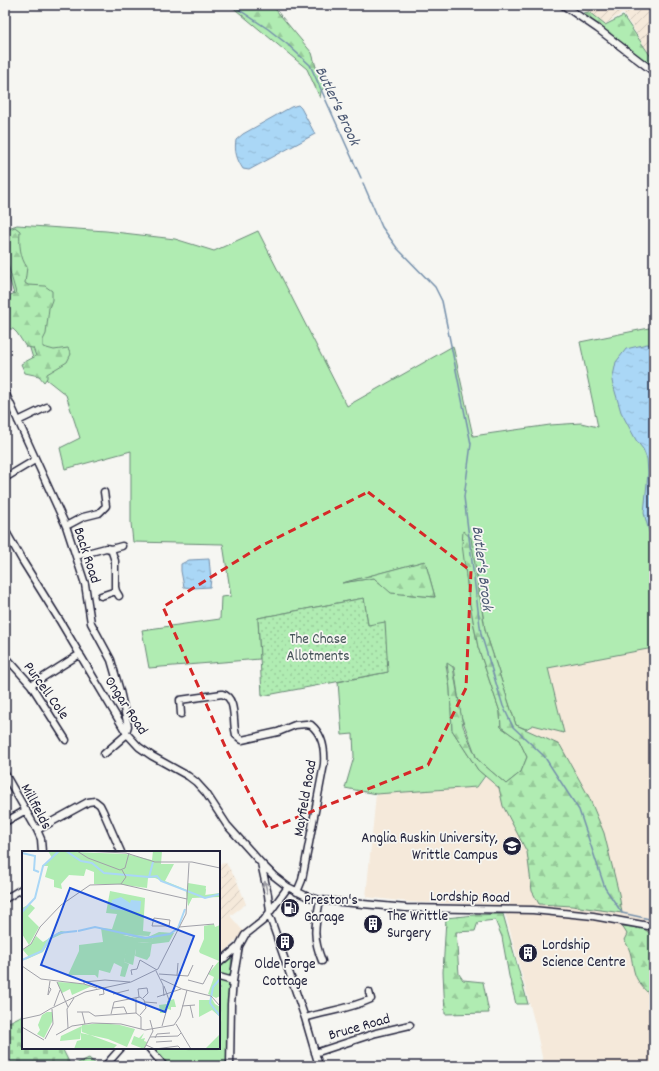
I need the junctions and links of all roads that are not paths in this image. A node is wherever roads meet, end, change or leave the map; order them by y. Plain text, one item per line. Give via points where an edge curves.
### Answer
1 (563, 5) edge
2 (654, 72) edge
3 (5, 392) edge
4 (47, 408) dead end
5 (18, 421) junction
6 (35, 460) junction
7 (5, 478) edge
8 (104, 492) dead end
9 (66, 526) junction
10 (5, 530) edge
11 (7, 538) edge
12 (122, 546) dead end
13 (111, 549) junction
14 (76, 556) junction
15 (101, 596) dead end
16 (80, 654) junction
17 (5, 656) edge
18 (31, 685) junction
19 (181, 714) dead end
20 (126, 733) junction
21 (66, 740) dead end
22 (104, 754) dead end
23 (5, 774) edge
24 (26, 810) junction
25 (5, 822) edge
26 (37, 830) junction
27 (42, 851) edge
28 (121, 851) edge
29 (260, 863) junction
30 (288, 887) junction
31 (22, 891) edge
32 (297, 892) junction
33 (5, 899) edge
34 (320, 900) junction
35 (269, 914) junction
36 (654, 927) edge
37 (239, 946) junction
38 (322, 961) dead end
39 (220, 962) edge
40 (220, 977) edge
41 (233, 981) junction
42 (369, 992) dead end
43 (305, 1018) junction
44 (410, 1025) dead end
45 (120, 1049) edge
46 (150, 1049) edge
47 (315, 1053) junction
48 (106, 1066) edge
49 (164, 1066) edge
50 (230, 1066) edge
51 (319, 1066) edge

1 - 2 street
3 - 5 street, Back Road
4 - 5 street
5 - 6 street, Back Road
6 - 7 street
6 - 9 street, Back Road
8 - 9 street via 106,506 99,513 82,517
9 - 14 street, Back Road
10 - 11 street, Ongar Road
11 - 16 street, Ongar Road
12 - 13 street
13 - 14 street
13 - 15 street via 118,593
14 - 20 street, Back Road via 85,584 92,627 108,652 117,681 128,726
16 - 18 street
16 - 20 street, Ongar Road
17 - 18 street, Purcell Cole
18 - 21 street, Purcell Cole
19 - 32 street, Mayfield Road via 180,700 222,694 230,700 236,735 242,740 301,724 311,725 320,736 324,748 324,764 302,880
20 - 22 street
20 - 29 street, Ongar Road via 146,752 196,782 227,825
23 - 24 street, Millfields
24 - 25 street
24 - 26 street, Millfields
26 - 27 street, Millfields
26 - 28 street via 88,802 95,802 103,810
29 - 30 street, Ongar Road
35 -> 29 street, Ongar Road via 268,895
30 - 32 street, Lordship Road
30 - 35 street
31 - 33 street
32 - 34 street, Lordship Road
34 - 36 street, Lordship Road via 406,908 533,910 593,916
34 - 38 street via 315,944
35 - 37 street via 245,935
35 - 43 street, Ongar Road
37 - 39 street
37 - 41 street
40 - 41 street
41 - 50 street
42 - 43 street via 371,999 364,1002
43 - 47 street, Ongar Road
44 - 47 street, Bruce Road
45 - 48 street
46 - 49 street
47 - 51 street, Ongar Road

